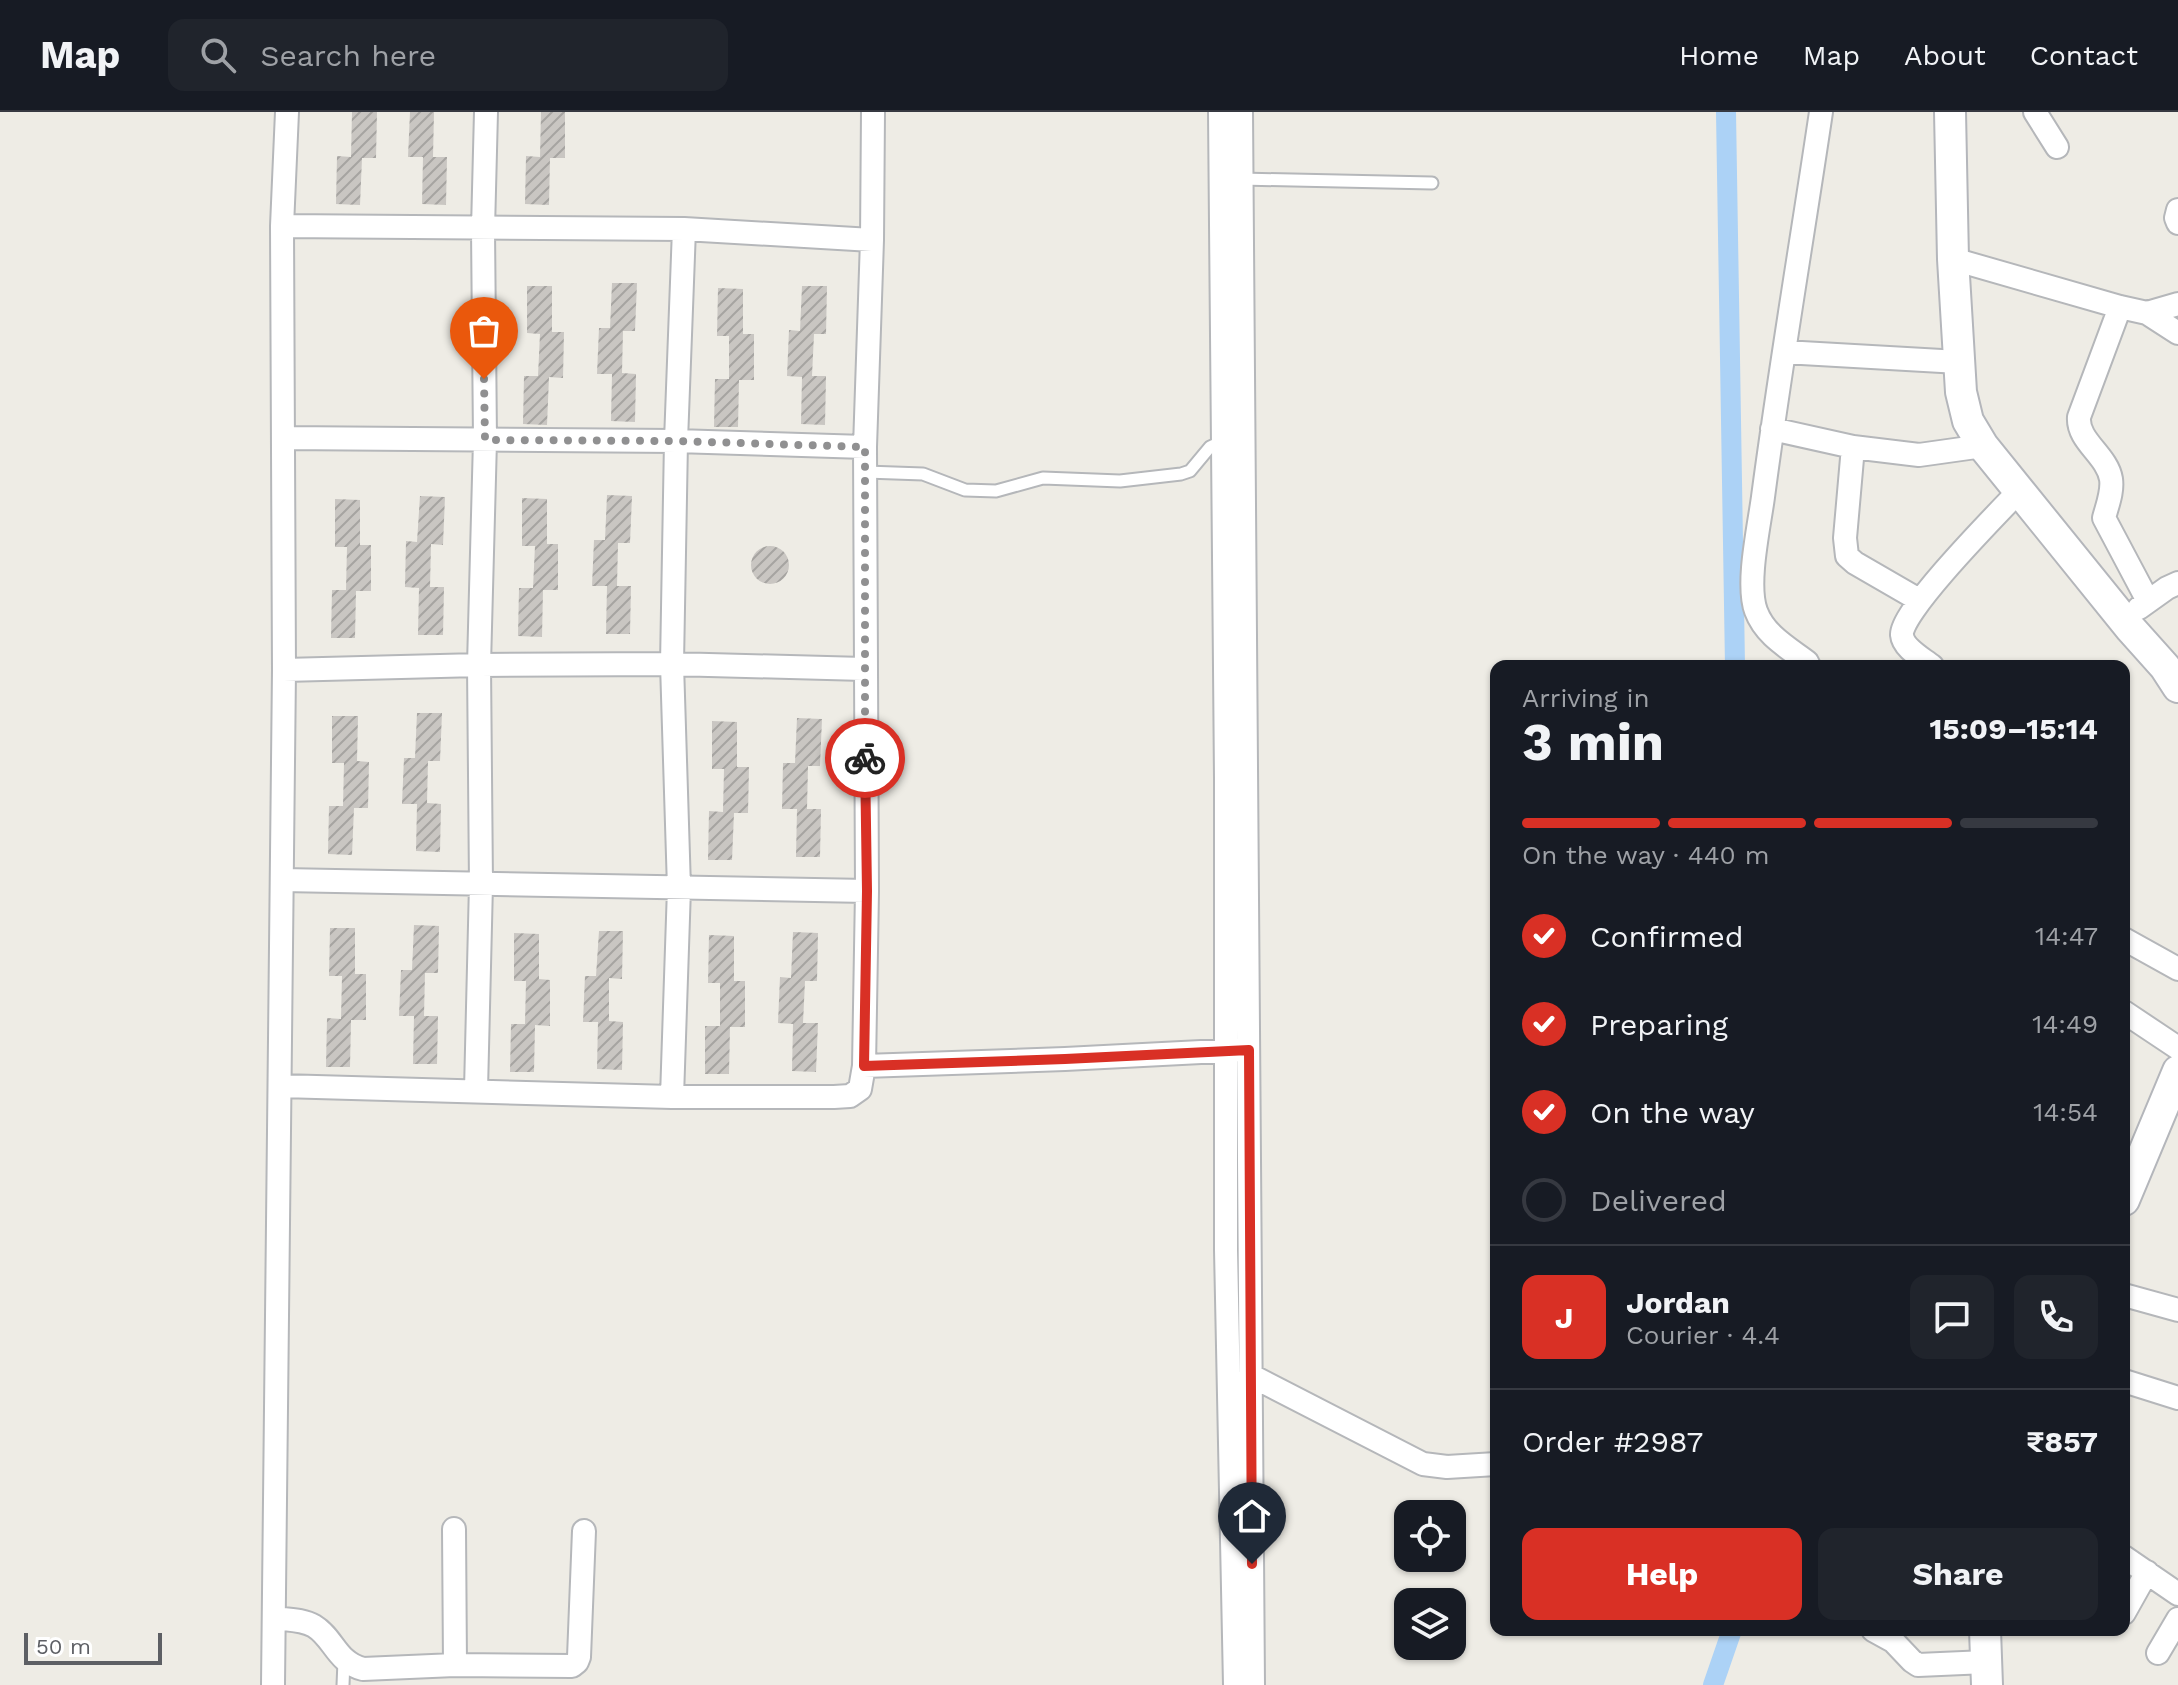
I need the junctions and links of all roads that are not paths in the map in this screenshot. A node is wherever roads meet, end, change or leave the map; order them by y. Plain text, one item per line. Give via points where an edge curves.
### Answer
1 (287, 112) edge
2 (486, 112) edge
3 (873, 112) edge
4 (1220, 112) edge
5 (1241, 112) edge
6 (1821, 112) edge
7 (1950, 112) edge
8 (2035, 112) edge
9 (2057, 147) dead end
10 (1241, 179) junction
11 (1432, 183) dead end
12 (2178, 210) edge
13 (2178, 223) edge
14 (282, 226) junction
15 (483, 229) junction
16 (684, 229) junction
17 (872, 240) junction
18 (1953, 259) junction
19 (2178, 304) edge
20 (2120, 307) junction
21 (2147, 313) junction
22 (2178, 333) edge
23 (1784, 352) junction
24 (1959, 362) junction
25 (1772, 429) junction
26 (283, 438) junction
27 (485, 440) junction
28 (676, 441) junction
29 (1223, 441) junction
30 (1983, 446) junction
31 (865, 447) junction
32 (1853, 447) junction
33 (866, 472) junction
34 (2019, 491) junction
35 (2178, 583) edge
36 (1919, 600) junction
37 (2148, 601) junction
38 (2124, 620) junction
39 (1804, 660) edge
40 (1924, 660) edge
41 (672, 664) junction
42 (479, 665) junction
43 (864, 669) junction
44 (284, 670) junction
45 (2178, 687) edge
46 (282, 880) junction
47 (481, 884) junction
48 (679, 888) junction
49 (867, 891) junction
50 (2130, 942) edge
51 (2178, 969) edge
52 (2130, 1016) edge
53 (2178, 1048) edge
54 (1249, 1050) junction
55 (1225, 1052) junction
56 (864, 1066) junction
57 (2178, 1071) edge
58 (281, 1086) junction
59 (476, 1090) junction
60 (672, 1097) junction
61 (2130, 1186) edge
62 (2130, 1297) edge
63 (2178, 1310) edge
64 (1250, 1375) junction
65 (2130, 1383) edge
66 (2178, 1398) edge
67 (1490, 1464) edge
68 (454, 1529) dead end
69 (584, 1531) dead end
70 (2130, 1561) edge
71 (2147, 1572) junction
72 (2178, 1594) edge
73 (2130, 1602) edge
74 (274, 1618) junction
75 (2178, 1619) edge
76 (1884, 1636) edge
77 (1985, 1636) edge
78 (2158, 1653) dead end
79 (344, 1660) junction
80 (455, 1665) junction
81 (1986, 1674) edge
82 (273, 1685) edge
83 (343, 1685) edge
84 (1235, 1685) edge
85 (1253, 1685) edge

1 - 14 street
2 - 15 street
3 - 17 street
4 - 29 street
5 - 10 street
6 - 23 street
7 - 18 street
8 - 9 street
10 - 11 lane
10 - 54 street
12 - 13 street
14 - 15 street
14 - 26 street
15 - 16 street
15 - 27 street
16 - 17 street
16 - 28 street
17 - 31 street
18 - 20 street
18 - 24 street
19 - 21 street
20 - 21 street
20 - 37 street via 2078,425 2106,464 2112,480 2104,518
21 - 22 street
23 - 24 street
23 - 25 street
24 - 30 street via 1968,421
25 - 32 street
25 - 39 street via 1753,578 1755,609 1769,634
26 - 27 street
26 - 44 street
27 - 28 street
27 - 42 street
28 - 31 street
28 - 41 street
29 - 33 lane via 1210,447 1190,471 1120,481 1043,478 996,491 965,490 923,474
29 - 55 street
30 - 32 street via 1919,455
30 - 34 street
31 - 33 street
32 - 36 street via 1847,556
33 - 43 street
34 - 36 street
34 - 38 street
35 - 37 street
36 - 40 street via 1901,631 1907,646
37 - 38 street
38 - 45 street
41 - 42 street
41 - 43 street
41 - 48 street
42 - 44 street
42 - 47 street
43 - 49 street
44 - 46 street
46 - 47 street
46 - 58 street
47 - 48 street
47 - 59 street
48 - 49 street
48 - 60 street
49 - 56 street
50 - 51 street
52 - 53 street
54 - 55 street
54 - 64 street
55 - 56 street
55 - 84 street
56 - 60 street via 860,1089 850,1096
57 - 61 street
58 - 59 street
58 - 74 street
59 - 60 street
62 - 63 street
64 - 67 street via 1423,1464
64 - 85 street
65 - 66 street
68 - 80 street
69 - 80 street via 577,1662
70 - 71 street
71 - 72 street
71 - 73 street
74 - 79 street via 315,1626
74 - 82 street
75 - 78 street
76 - 81 street via 1918,1665
77 - 81 street
79 - 80 street via 363,1669
79 - 83 lane

